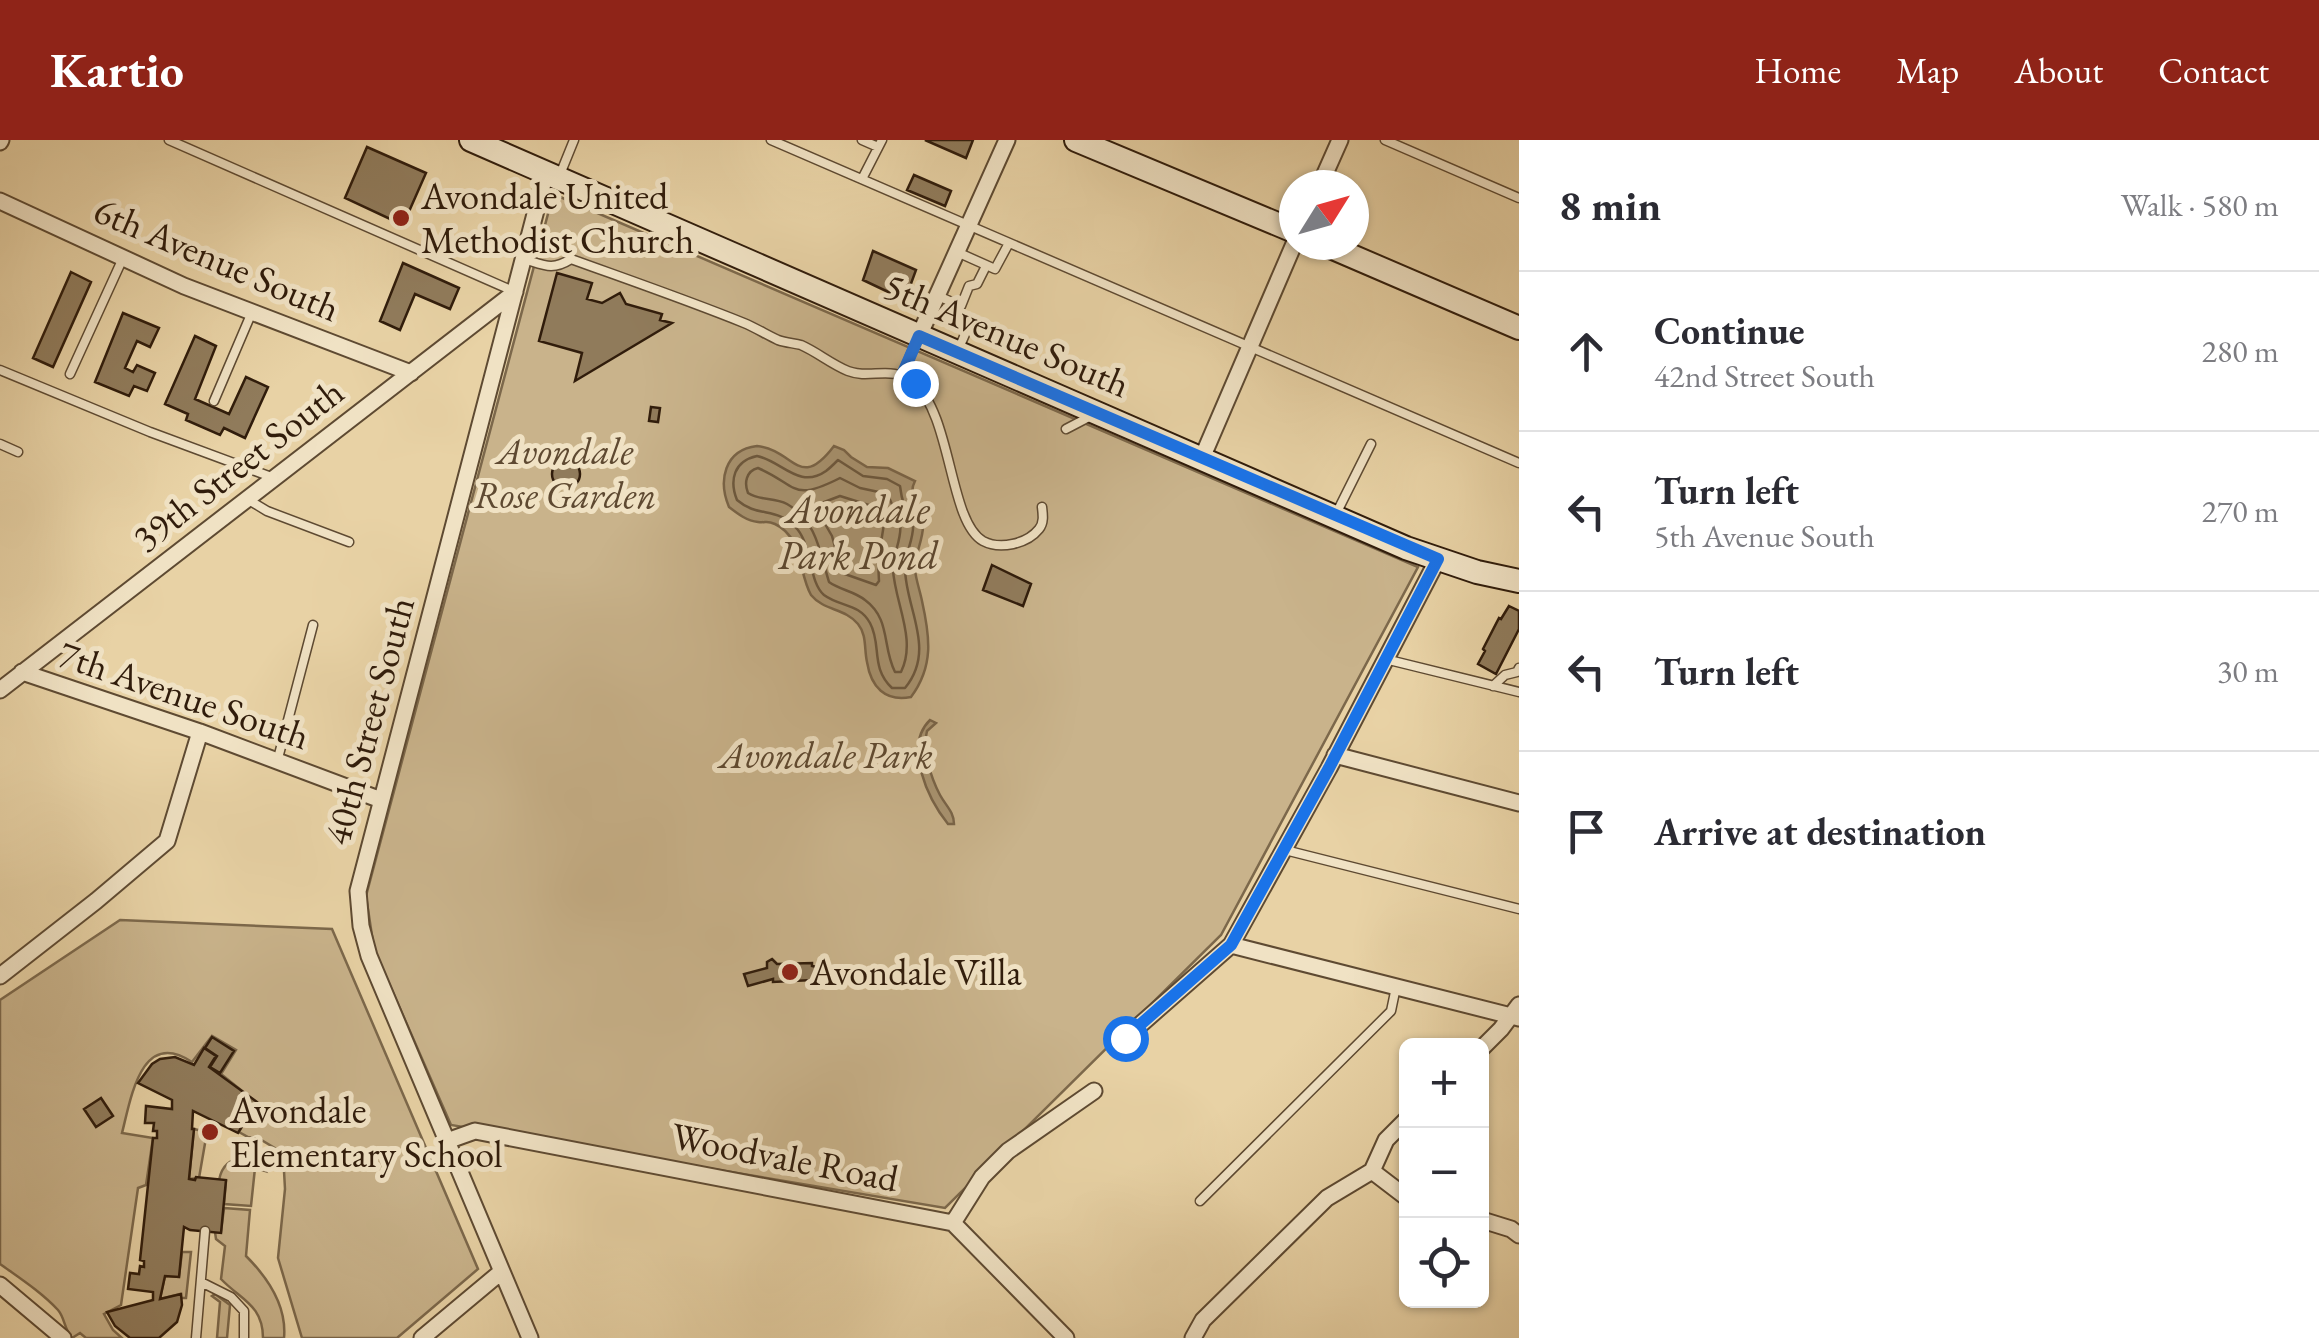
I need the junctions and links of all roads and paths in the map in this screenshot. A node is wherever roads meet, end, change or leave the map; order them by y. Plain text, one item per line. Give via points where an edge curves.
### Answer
1 (169, 140) edge
2 (472, 140) edge
3 (574, 140) edge
4 (771, 140) edge
5 (862, 140) edge
6 (1008, 140) edge
7 (1076, 140) edge
8 (1340, 140) edge
9 (1385, 140) edge
10 (880, 144) edge
11 (1327, 170) edge
12 (552, 175) junction
13 (862, 179) junction
14 (1519, 198) edge
15 (0, 201) edge
16 (1279, 225) edge
17 (969, 226) junction
18 (1009, 242) junction
19 (957, 252) junction
20 (124, 258) junction
21 (524, 259) junction
22 (1287, 260) edge
23 (1361, 260) edge
24 (986, 266) junction
25 (516, 292) junction
26 (938, 296) junction
27 (961, 306) junction
28 (252, 312) junction
29 (970, 323) junction
30 (1519, 328) edge
31 (919, 336) junction
32 (1016, 343) dead end
33 (1251, 346) junction
34 (957, 352) junction
35 (0, 370) edge
36 (412, 373) junction
37 (70, 374) dead end
38 (902, 375) junction
39 (214, 401) dead end
40 (1098, 413) junction
41 (1066, 428) dead end
42 (953, 430) dead end
43 (941, 434) junction
44 (0, 444) edge
45 (1371, 444) dead end
46 (18, 452) dead end
47 (1202, 458) junction
48 (1519, 463) edge
49 (274, 478) junction
50 (248, 499) junction
51 (1042, 507) dead end
52 (1335, 516) junction
53 (350, 542) dead end
54 (1438, 559) junction
55 (1519, 581) edge
56 (313, 625) dead end
57 (1385, 659) junction
58 (22, 672) junction
59 (1518, 672) edge
60 (1493, 686) junction
61 (0, 690) edge
62 (1519, 692) edge
63 (200, 732) junction
64 (1336, 755) junction
65 (277, 762) junction
66 (381, 800) junction
67 (1519, 803) edge
68 (1285, 850) junction
69 (1519, 909) edge
70 (1231, 945) junction
71 (0, 976) edge
72 (1396, 986) junction
73 (1516, 1013) edge
74 (1125, 1038) dead end
75 (1489, 1041) edge
76 (1094, 1090) dead end
77 (1399, 1127) edge
78 (448, 1140) junction
79 (1372, 1171) junction
80 (1399, 1192) edge
81 (1200, 1200) dead end
82 (1489, 1222) edge
83 (953, 1223) junction
84 (205, 1232) dead end
85 (1519, 1236) edge
86 (501, 1272) junction
87 (201, 1282) junction
88 (0, 1285) edge
89 (63, 1338) edge
90 (196, 1338) edge
91 (244, 1338) edge
92 (422, 1338) edge
93 (530, 1338) edge
94 (1066, 1338) edge
95 (1193, 1338) edge

1 - 25 lane
2 - 12 street, 5th Avenue South
3 - 12 lane
4 - 13 lane
5 - 10 lane
6 - 17 street
7 - 16 street
8 - 11 street
9 - 14 lane
10 - 13 lane
12 - 21 street, 40th Street South
12 - 31 street, 5th Avenue South
13 - 17 lane
15 - 20 street, 6th Avenue South
17 - 18 lane
17 - 19 street
18 - 24 lane via 995,270
18 - 33 lane
19 - 24 lane
19 - 26 street
20 - 28 street, 6th Avenue South
20 - 37 lane
21 - 25 street, 40th Street South
21 - 38 lane via 559,266 571,259 802,346 858,374
22 - 33 street
23 - 30 street
24 - 27 lane
25 - 36 street, 39th Street South
25 - 66 street, 40th Street South
26 - 27 lane
26 - 31 street
27 - 29 lane
28 - 36 street, 6th Avenue South
28 - 39 lane
29 - 32 lane
29 - 34 lane
31 - 34 street, 5th Avenue South
31 - 38 lane
33 - 47 street
33 - 48 lane
34 - 40 street, 5th Avenue South
35 - 49 lane
36 - 49 street, 39th Street South
38 - 43 lane via 924,394
40 - 41 lane
40 - 47 street, 5th Avenue South
42 - 43 lane
43 - 51 lane via 960,503 980,540 996,546 1022,542 1040,529
44 - 46 lane
45 - 52 lane
47 - 52 street, 5th Avenue South
49 - 50 street, 39th Street South
50 - 53 lane
50 - 58 street, 39th Street South
52 - 54 street, 5th Avenue South
54 - 55 street, 5th Avenue South
54 - 57 street
56 - 65 lane
57 - 60 lane
57 - 64 street
58 - 61 street, 39th Street South
58 - 63 street, 7th Avenue South
59 - 60 lane
60 - 62 lane
63 - 65 street, 7th Avenue South
63 - 71 street via 166,841
64 - 67 street
64 - 68 street
65 - 66 street, 7th Avenue South
66 - 78 street, 40th Street South via 358,891 361,926
68 - 69 lane
68 - 70 street
70 - 72 street
70 - 74 street
72 - 73 street
72 - 81 lane via 1391,1011
73 - 75 street
76 - 83 street via 1008,1151
77 - 79 street
78 - 83 street, Woodvale Road via 474,1131
78 - 86 street, 40th Street South
79 - 80 street
79 - 95 street via 1327,1198 1203,1320
82 - 85 street
83 - 94 street
84 - 87 lane
86 - 92 street
86 - 93 street, 40th Street South
87 - 90 lane
87 - 91 lane via 244,1311
88 - 89 street

